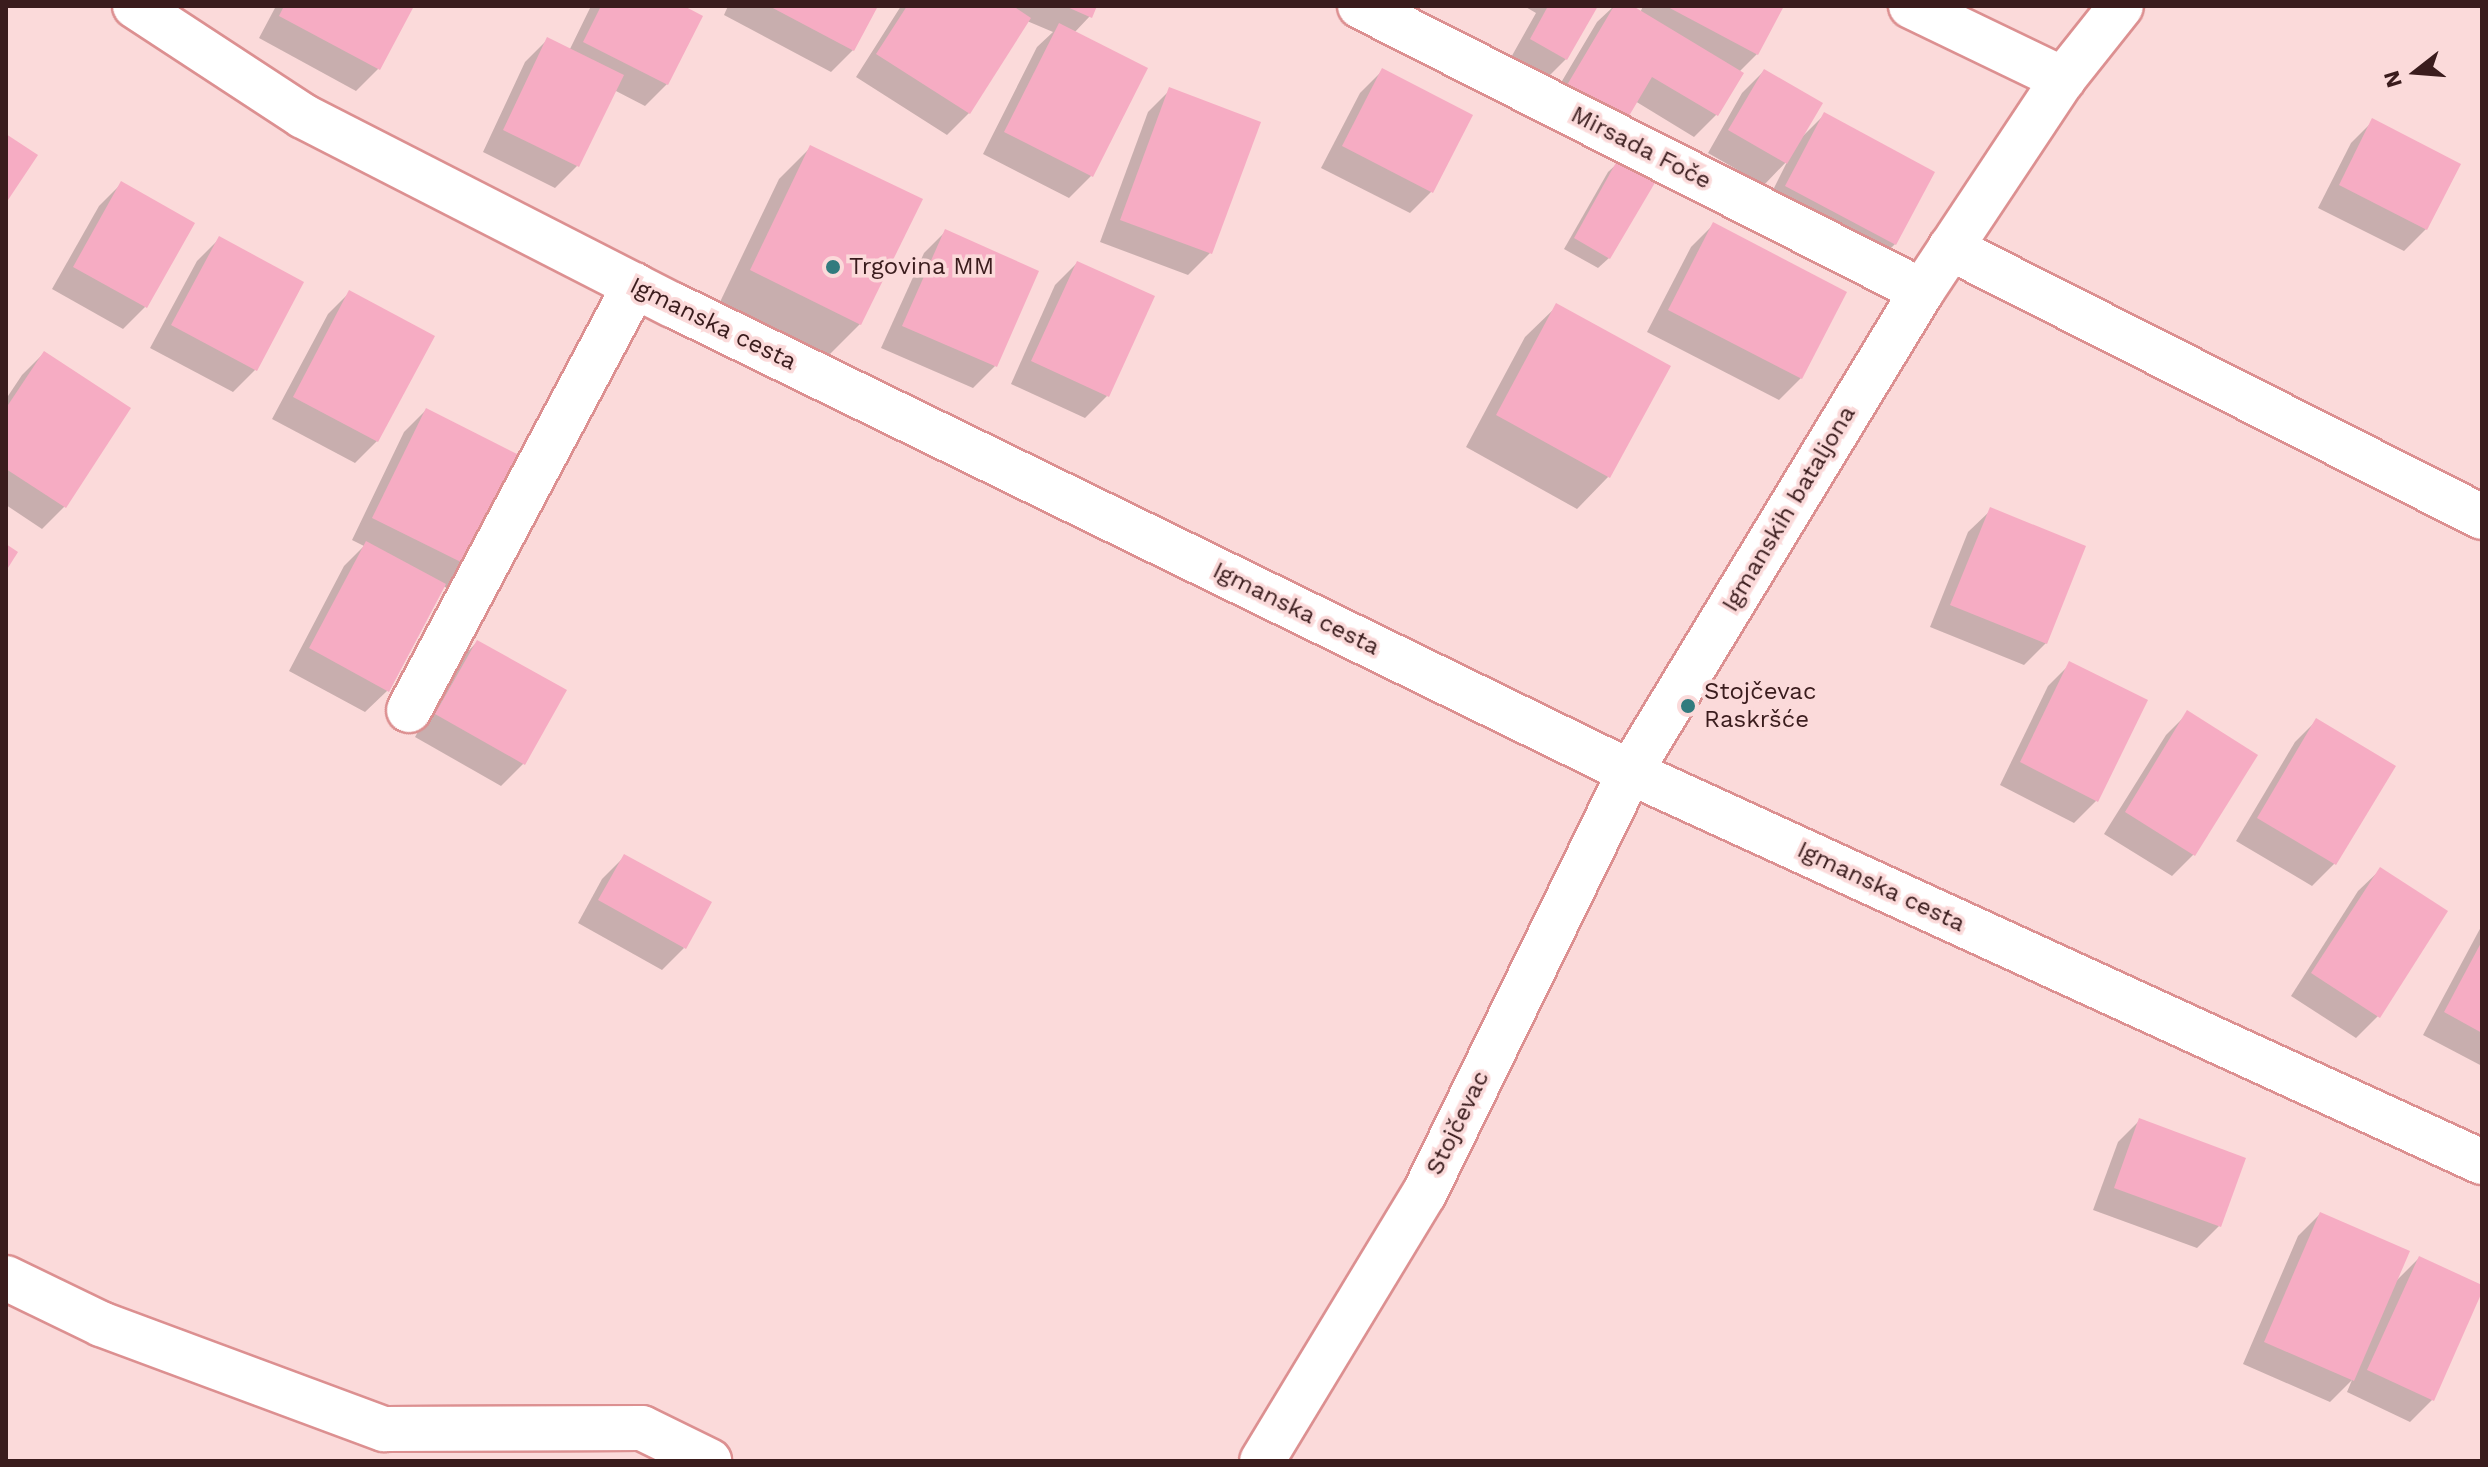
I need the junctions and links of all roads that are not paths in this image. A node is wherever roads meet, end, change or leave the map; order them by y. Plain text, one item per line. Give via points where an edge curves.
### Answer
1 (135, 6) edge
2 (1360, 6) edge
3 (1911, 6) edge
4 (2121, 6) edge
5 (2063, 79) junction
6 (1950, 248) junction
7 (635, 285) junction
8 (1922, 291) junction
9 (2482, 517) edge
10 (409, 710) dead end
11 (1630, 772) junction
12 (2482, 1162) edge
13 (6, 1278) edge
14 (709, 1461) edge
15 (1262, 1461) edge

1 - 7 street, Igmanska cesta via 303,116
2 - 8 street, Mirsada Foče
3 - 5 street
4 - 5 street, Igmanskih bataljona
5 - 6 street, Igmanskih bataljona
6 - 8 street, Igmanskih bataljona
6 - 9 street
7 - 10 street
7 - 11 street, Igmanska cesta
8 - 11 street, Igmanskih bataljona
11 - 12 street, Igmanska cesta
11 - 15 street, Stojčevac via 1424,1194
13 - 14 street via 101,1324 384,1429 642,1428

